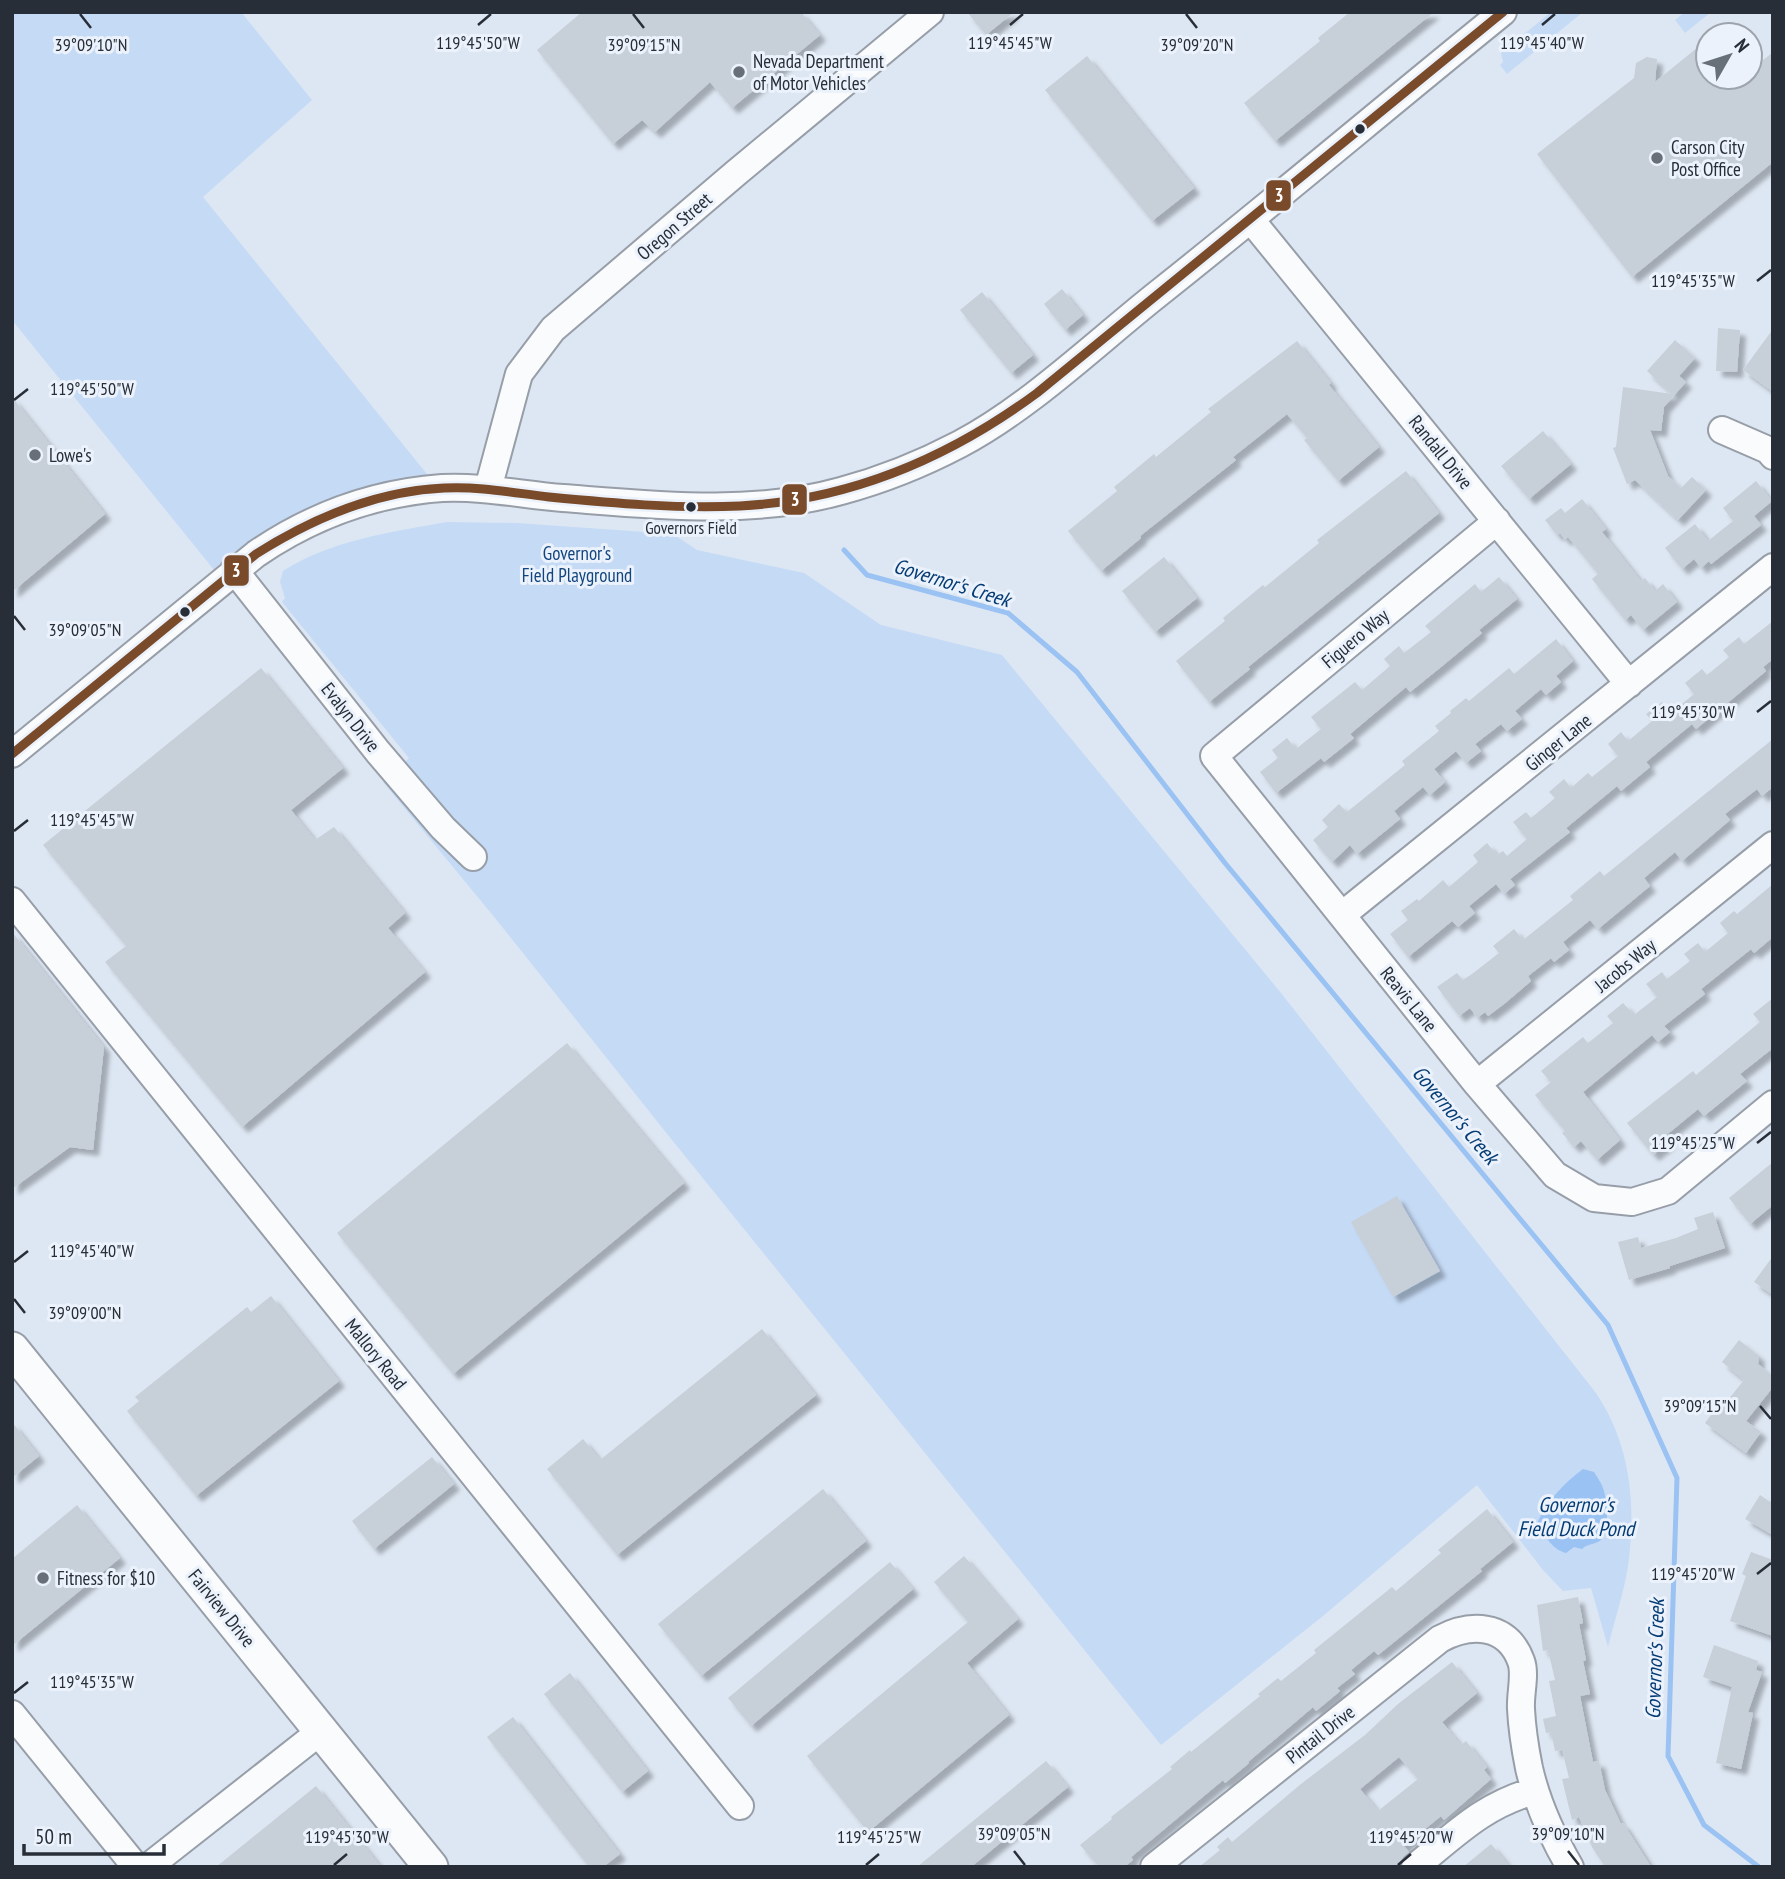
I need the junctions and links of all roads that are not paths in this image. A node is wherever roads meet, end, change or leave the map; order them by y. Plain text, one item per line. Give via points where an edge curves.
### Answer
1 (930, 12) edge
2 (1503, 12) edge
3 (1251, 220) junction
4 (1722, 430) dead end
5 (1773, 456) edge
6 (488, 489) junction
7 (1497, 521) junction
8 (1773, 567) edge
9 (234, 570) junction
10 (1629, 684) junction
11 (12, 754) edge
12 (1214, 755) joint
13 (1773, 845) edge
14 (473, 857) dead end
15 (12, 901) edge
16 (1342, 915) junction
17 (1478, 1084) junction
18 (1773, 1104) edge
19 (12, 1349) edge
20 (12, 1714) edge
21 (321, 1731) junction
22 (1534, 1791) junction
23 (740, 1806) dead end
24 (136, 1867) edge
25 (148, 1867) edge
26 (431, 1867) edge
27 (1154, 1867) edge
28 (1415, 1867) edge
29 (1570, 1867) edge

1 - 6 street, Oregon Street via 553,329 519,374
2 - 3 street
3 - 6 street via 1022,404 962,443 892,476 798,500 710,507
3 - 7 street, Randall Drive
4 - 5 street
6 - 9 street via 444,488 369,500 289,531
7 - 10 street, Randall Drive
7 - 12 street, Figuero Way
8 - 10 street, Ginger Lane
9 - 11 street
9 - 14 street, Evalyn Drive via 378,752
10 - 16 street, Ginger Lane
12 - 16 street, Reavis Lane
13 - 17 street, Jacobs Way
15 - 23 street, Mallory Road
16 - 17 street, Reavis Lane
17 - 18 street, Reavis Lane via 1555,1175 1594,1198 1632,1202 1668,1191
19 - 21 main road, Fairview Drive
20 - 24 street
21 - 25 street
21 - 26 main road, Fairview Drive
22 - 27 street, Pintail Drive via 1521,1709 1522,1663 1504,1637 1468,1628 1440,1639
22 - 28 street via 1507,1799 1477,1816
22 - 29 street

